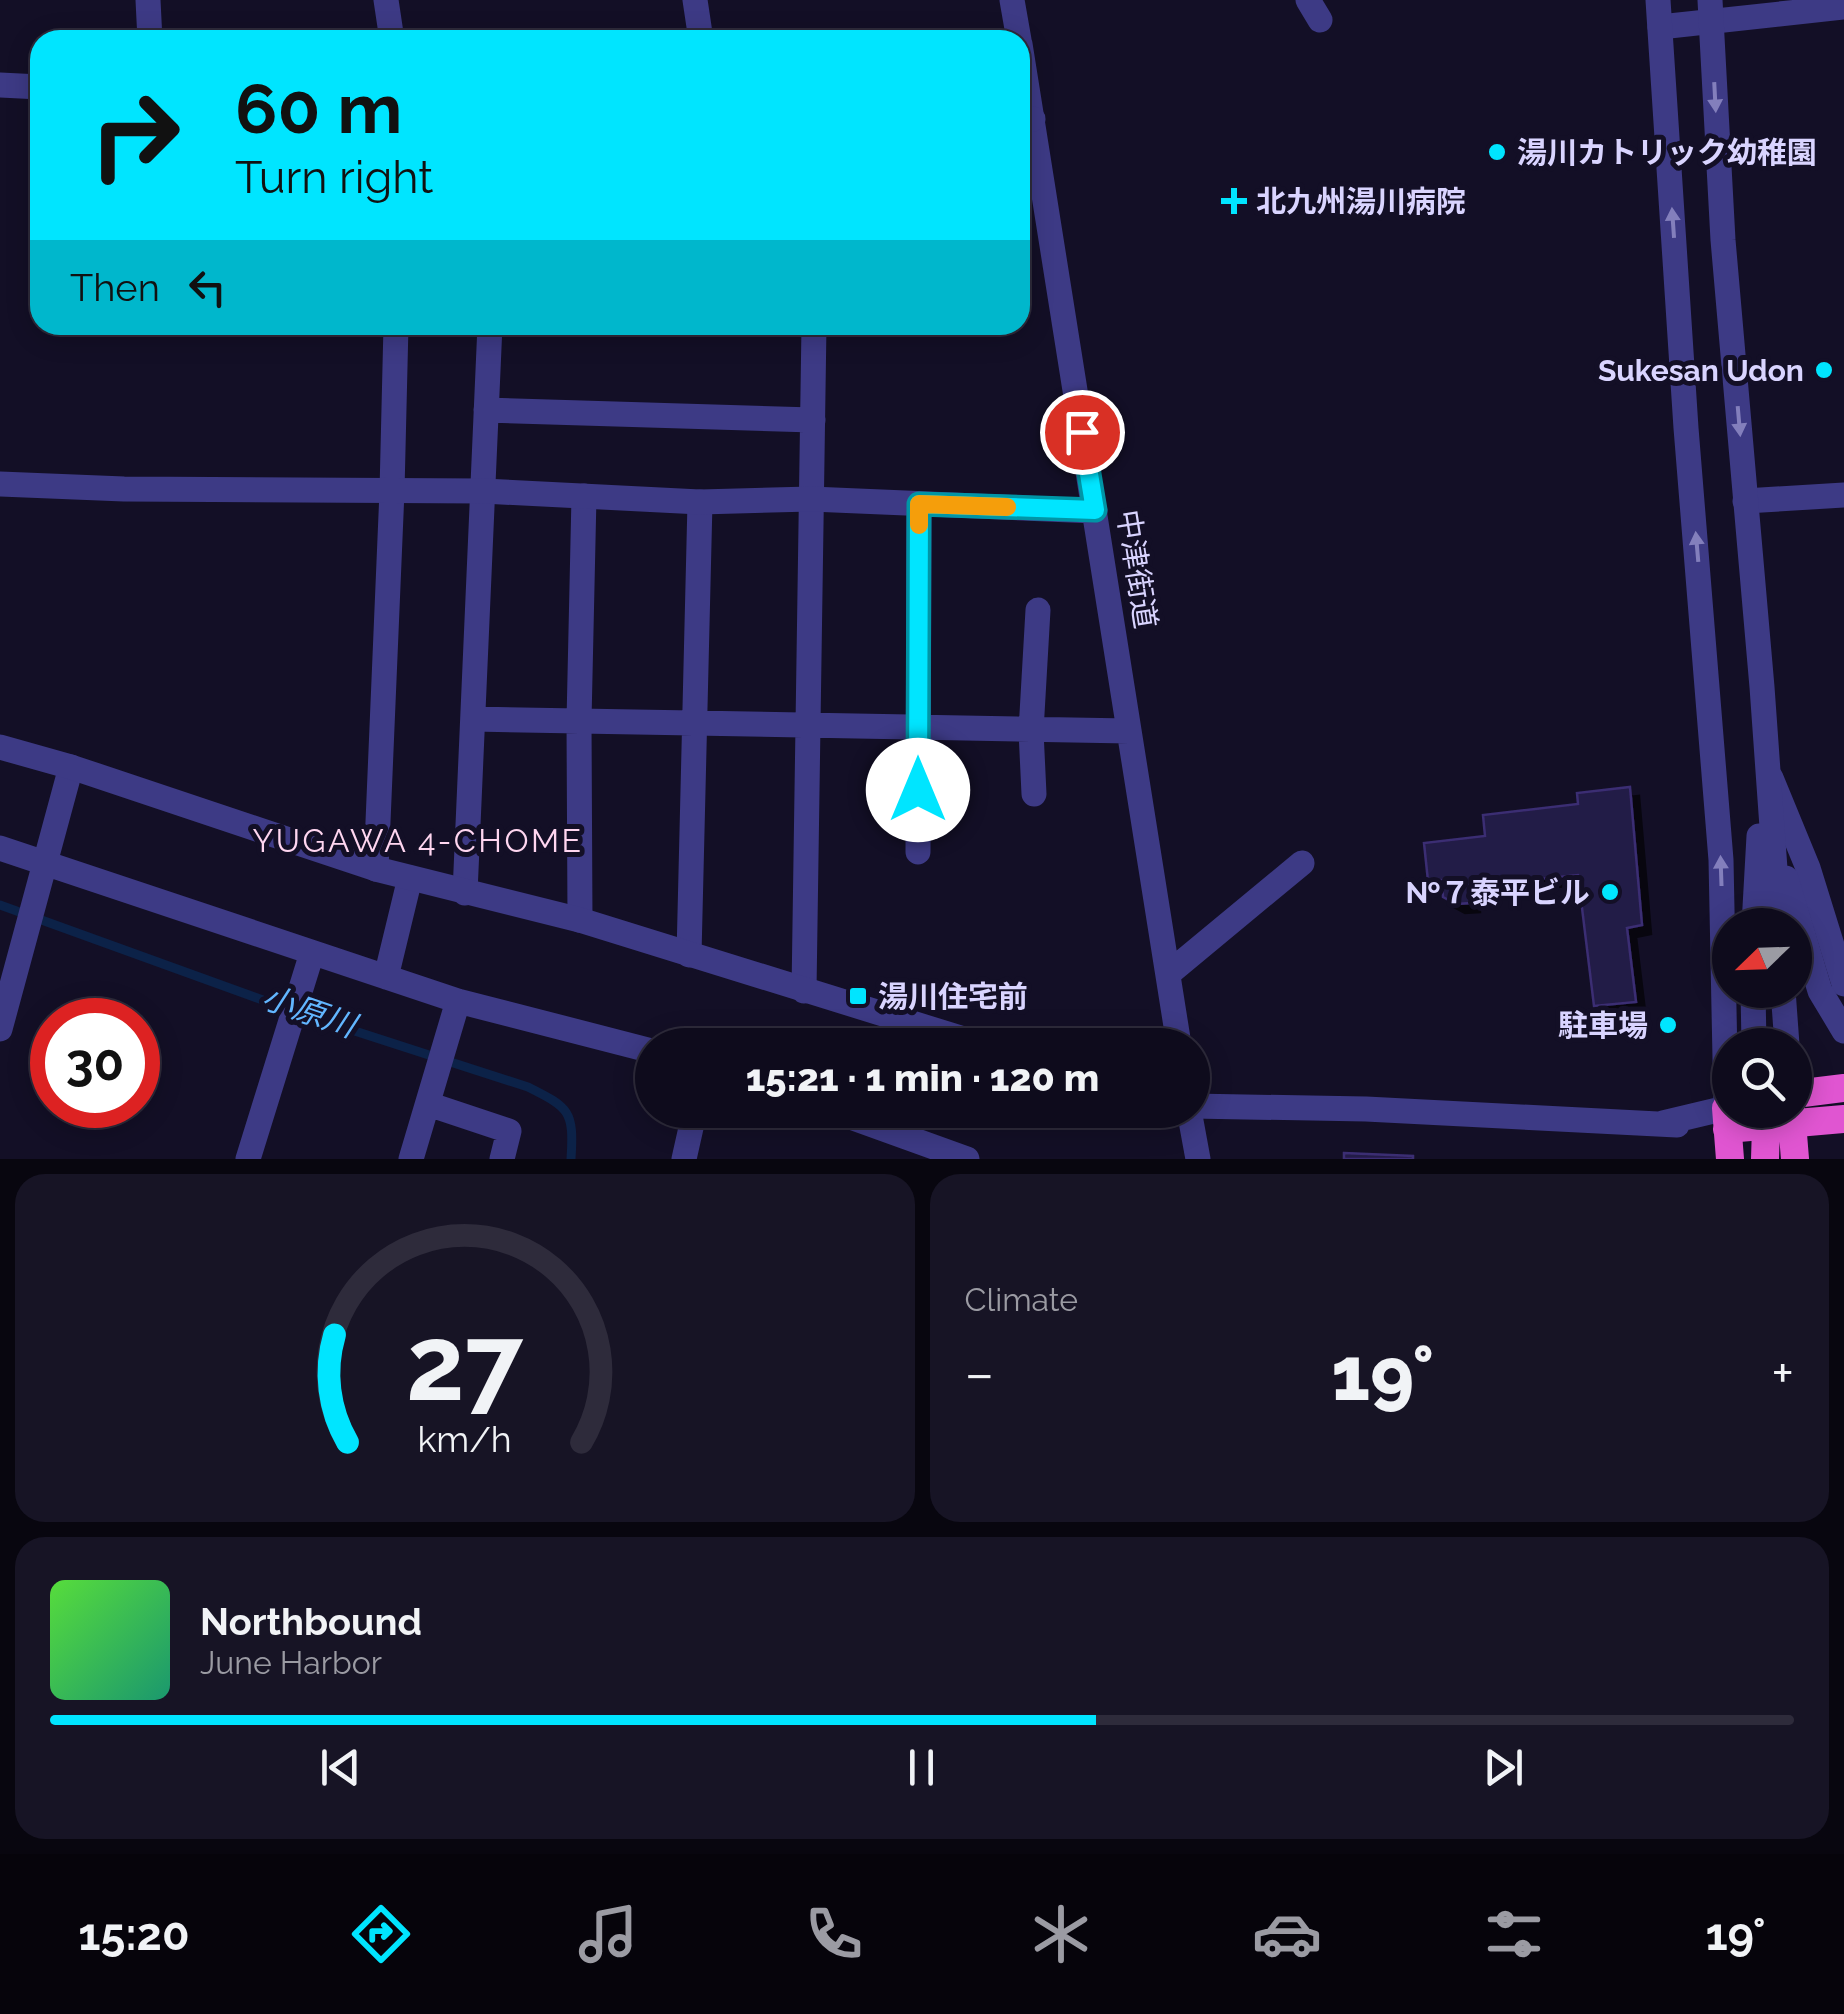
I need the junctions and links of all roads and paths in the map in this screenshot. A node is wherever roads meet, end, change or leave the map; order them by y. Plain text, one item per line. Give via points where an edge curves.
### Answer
1 (148, 0) edge
2 (386, 0) edge
3 (695, 0) edge
4 (1012, 0) edge
5 (1658, 0) edge
6 (1843, 5) edge
7 (1711, 12) edge
8 (1660, 27) junction
9 (150, 30) edge
10 (390, 30) edge
11 (700, 30) edge
12 (1018, 30) edge
13 (0, 86) edge
14 (30, 87) edge
15 (1030, 135) edge
16 (396, 335) edge
17 (490, 335) edge
18 (814, 335) edge
19 (486, 410) junction
20 (813, 420) junction
21 (0, 484) edge
22 (392, 491) junction
23 (483, 491) junction
24 (584, 496) junction
25 (1844, 496) edge
26 (812, 500) junction
27 (1745, 501) junction
28 (700, 502) junction
29 (919, 504) junction
30 (1095, 510) junction
31 (1038, 610) dead end
32 (473, 719) junction
33 (579, 721) junction
34 (695, 724) junction
35 (808, 726) junction
36 (918, 728) junction
37 (1031, 730) junction
38 (1129, 732) junction
39 (1766, 737) junction
40 (0, 748) edge
41 (71, 766) junction
42 (1769, 774) junction
43 (1034, 794) dead end
44 (1772, 830) junction
45 (0, 848) edge
46 (918, 852) dead end
47 (1302, 863) dead end
48 (46, 864) junction
49 (376, 869) junction
50 (410, 878) junction
51 (465, 894) junction
52 (1755, 908) edge
53 (1778, 908) edge
54 (580, 920) junction
55 (312, 953) junction
56 (689, 955) junction
57 (1168, 974) junction
58 (386, 977) junction
59 (1844, 984) edge
60 (804, 991) junction
61 (458, 1000) junction
62 (927, 1028) edge
63 (1176, 1028) edge
64 (1744, 1028) edge
65 (0, 1029) edge
66 (1844, 1030) edge
67 (635, 1047) edge
68 (1844, 1088) edge
69 (1812, 1092) edge
70 (428, 1104) junction
71 (1210, 1108) edge
72 (1812, 1118) edge
73 (1844, 1119) edge
74 (1712, 1120) edge
75 (691, 1128) edge
76 (881, 1128) edge
77 (1194, 1128) edge
78 (1749, 1128) edge
79 (1759, 1128) edge
80 (1767, 1128) edge
81 (248, 1159) edge
82 (411, 1159) edge
83 (502, 1159) edge
84 (684, 1159) edge
85 (967, 1159) edge
86 (1198, 1159) edge
87 (1730, 1159) edge
88 (1765, 1159) edge
89 (1795, 1159) edge

1 - 9 street
2 - 10 street
3 - 11 street
4 - 12 street, 中津街道
5 - 8 street
6 - 7 street
7 - 8 street
7 -> 27 street
64 -> 8 street via 1722,860
13 - 14 street
15 - 30 street, 中津街道
16 - 22 street
17 - 19 street
18 - 20 street
19 - 20 street
19 - 23 street
20 - 26 street
21 - 22 street
22 - 23 street
22 - 49 street
23 - 24 street
23 - 32 street
24 - 28 street
24 - 33 street
25 - 27 street
26 - 28 street
26 - 29 street
26 - 35 street
27 - 39 street
28 - 34 street
29 - 30 street
29 - 36 street
30 - 38 street, 中津街道
31 - 37 street
32 - 33 street
32 - 51 street
33 - 34 street
33 - 54 street
34 - 35 street
34 - 56 street
35 - 36 street
35 - 60 street
36 - 37 street
36 - 46 street
37 - 38 street
37 - 43 street
38 - 57 street, 中津街道
39 - 42 street
39 - 52 street
40 - 41 street
41 - 48 street
41 - 49 street
42 - 44 street
42 - 59 street via 1808,868
44 - 53 street
44 - 66 street via 1820,991
45 - 48 street
47 - 57 street
48 - 55 street
48 - 65 street
49 - 50 street
50 - 51 street
50 - 58 street
51 - 54 street
54 - 56 street
55 - 58 street
55 - 81 street
56 - 60 street
57 - 63 street, 中津街道
58 - 61 street
60 - 62 street
61 - 67 street
61 - 70 street
68 - 69 highway
70 - 82 street
70 - 83 street via 509,1132
71 - 74 street via 1663,1124
72 - 73 highway
75 - 84 street
76 - 85 street
77 - 86 street
78 - 87 highway
79 - 88 highway
80 - 89 highway

